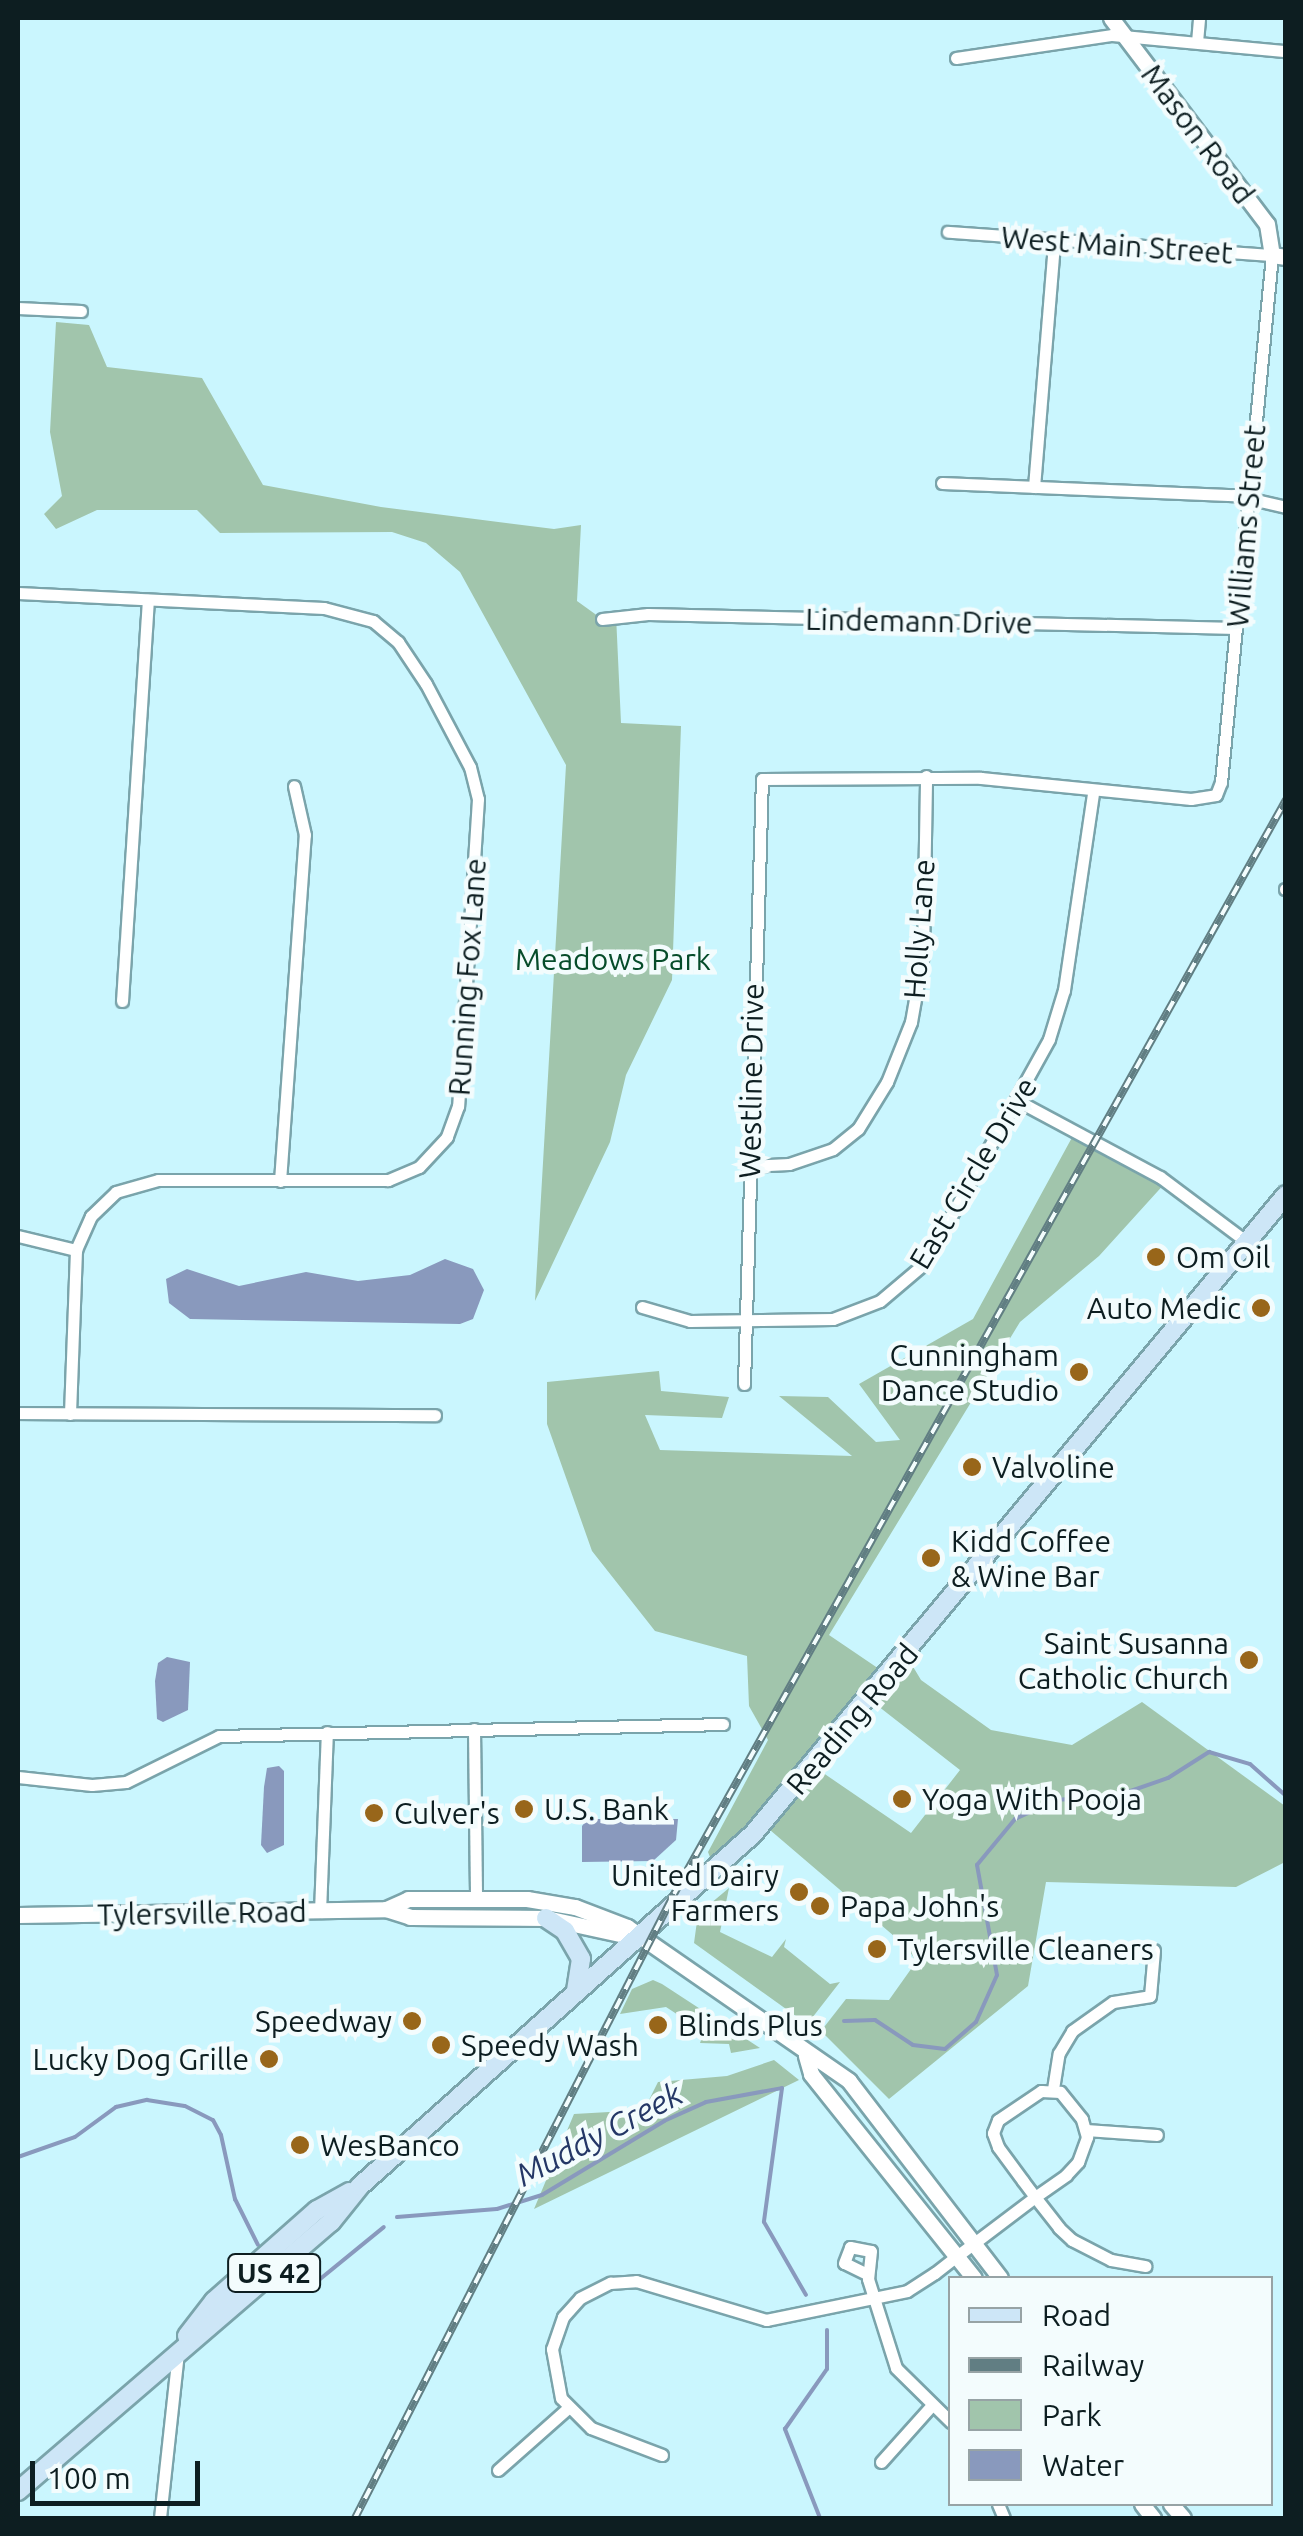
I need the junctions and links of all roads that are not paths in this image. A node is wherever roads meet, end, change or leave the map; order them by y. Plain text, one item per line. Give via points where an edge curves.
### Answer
1 (1111, 18) edge
2 (1198, 18) edge
3 (1124, 35) junction
4 (1197, 42) junction
5 (1286, 51) edge
6 (956, 58) dead end
7 (948, 232) dead end
8 (1054, 242) junction
9 (1279, 256) edge
10 (18, 308) edge
11 (81, 311) dead end
12 (942, 483) dead end
13 (1034, 487) junction
14 (1250, 499) junction
15 (1286, 507) edge
16 (18, 594) edge
17 (148, 600) junction
18 (602, 618) dead end
19 (1236, 628) junction
20 (926, 776) junction
21 (294, 786) dead end
22 (1093, 793) junction
23 (122, 1001) dead end
24 (1018, 1101) junction
25 (748, 1166) junction
26 (280, 1181) junction
27 (1286, 1195) edge
28 (18, 1236) edge
29 (1248, 1242) junction
30 (76, 1250) junction
31 (642, 1307) dead end
32 (744, 1322) junction
33 (744, 1384) dead end
34 (18, 1413) edge
35 (70, 1414) junction
36 (435, 1415) dead end
37 (722, 1724) dead end
38 (474, 1729) junction
39 (320, 1732) junction
40 (18, 1777) edge
41 (476, 1898) junction
42 (386, 1909) junction
43 (320, 1912) junction
44 (18, 1915) edge
45 (546, 1918) junction
46 (638, 1938) junction
47 (1154, 1950) dead end
48 (574, 1997) junction
49 (806, 2056) junction
50 (1053, 2089) junction
51 (1086, 2130) junction
52 (1157, 2135) dead end
53 (1035, 2198) junction
54 (973, 2243) junction
55 (957, 2256) junction
56 (1145, 2266) dead end
57 (867, 2274) dead end
58 (972, 2276) edge
59 (998, 2276) edge
60 (874, 2302) junction
61 (178, 2349) junction
62 (932, 2405) junction
63 (568, 2408) junction
64 (948, 2420) edge
65 (662, 2455) dead end
66 (880, 2462) dead end
67 (498, 2470) dead end
68 (18, 2491) edge
69 (160, 2518) edge

1 - 3 main road, Mason Road
2 - 4 street
3 - 4 street
3 - 6 street
3 - 9 main road, Mason Road via 1266,224
4 - 5 street
7 - 8 street, West Main Street
8 - 9 street, West Main Street
8 - 13 street
9 - 14 street, Williams Street
10 - 11 street
12 - 13 street
13 - 14 street
14 - 15 street
14 - 19 street, Williams Street
16 - 17 street, Running Fox Lane
17 - 23 street
17 - 26 street, Running Fox Lane via 324,608 373,621 408,656 476,783 458,1106 447,1137 419,1167 388,1180
18 - 19 street, Lindemann Drive
19 - 22 street, Williams Street via 1216,795
20 - 22 street
20 - 25 street, Holly Lane via 924,954 911,1022 888,1082 858,1129 833,1149 789,1164
20 - 25 street, Westline Drive via 762,779
21 - 26 street via 304,835
22 - 24 street, East Circle Drive via 1062,998
24 - 29 street via 1168,1181
24 - 32 street, East Circle Drive via 935,1250 895,1292 833,1319
25 - 32 street, Westline Drive
26 - 30 street, Running Fox Lane via 132,1185 102,1203
27 - 29 main road, Reading Road / US 42
28 - 30 street
29 - 46 main road, Reading Road / US 42 via 784,1800
30 - 35 street, Running Fox Lane
31 - 32 street, East Circle Drive via 673,1319
32 - 33 street, Westline Drive
34 - 35 street
35 - 36 street
37 - 38 street
38 - 39 street
38 - 41 street
39 - 40 street via 204,1740 142,1776 109,1785
39 - 43 street
41 - 42 main road, Tylersville Road via 408,1899
41 - 46 main road, Tylersville Road via 575,1907 611,1918
42 - 43 main road, Tylersville Road
42 - 45 main road, Tylersville Road via 410,1917
43 - 44 main road, Tylersville Road
45 - 46 main road, Tylersville Road
45 - 48 main road via 565,1931 582,1959
46 - 48 main road, Reading Road / US 42
46 - 49 main road, Tylersville Road
47 - 50 street via 1150,1996 1113,2002 1072,2031
48 - 61 main road, Reading Road / US 42 via 360,2186 291,2258
49 - 54 main road, Tylersville Road via 832,2065 862,2096
49 - 55 main road, Tylersville Road via 811,2074
50 - 51 street via 1067,2098
50 - 53 street via 993,2128
51 - 52 street
51 - 53 street via 1078,2162
53 - 54 street
53 - 56 street via 1086,2250
54 - 55 street
54 - 59 main road, Tylersville Road
55 - 58 main road, Tylersville Road
55 - 60 street via 907,2292
57 - 60 street
60 - 62 street via 892,2360
60 - 63 street via 766,2320 644,2282 610,2283 580,2298 556,2332 552,2374
61 - 68 main road, Reading Road / US 42
61 - 69 street
62 - 64 street
62 - 66 street
63 - 65 street via 598,2432
63 - 67 street

